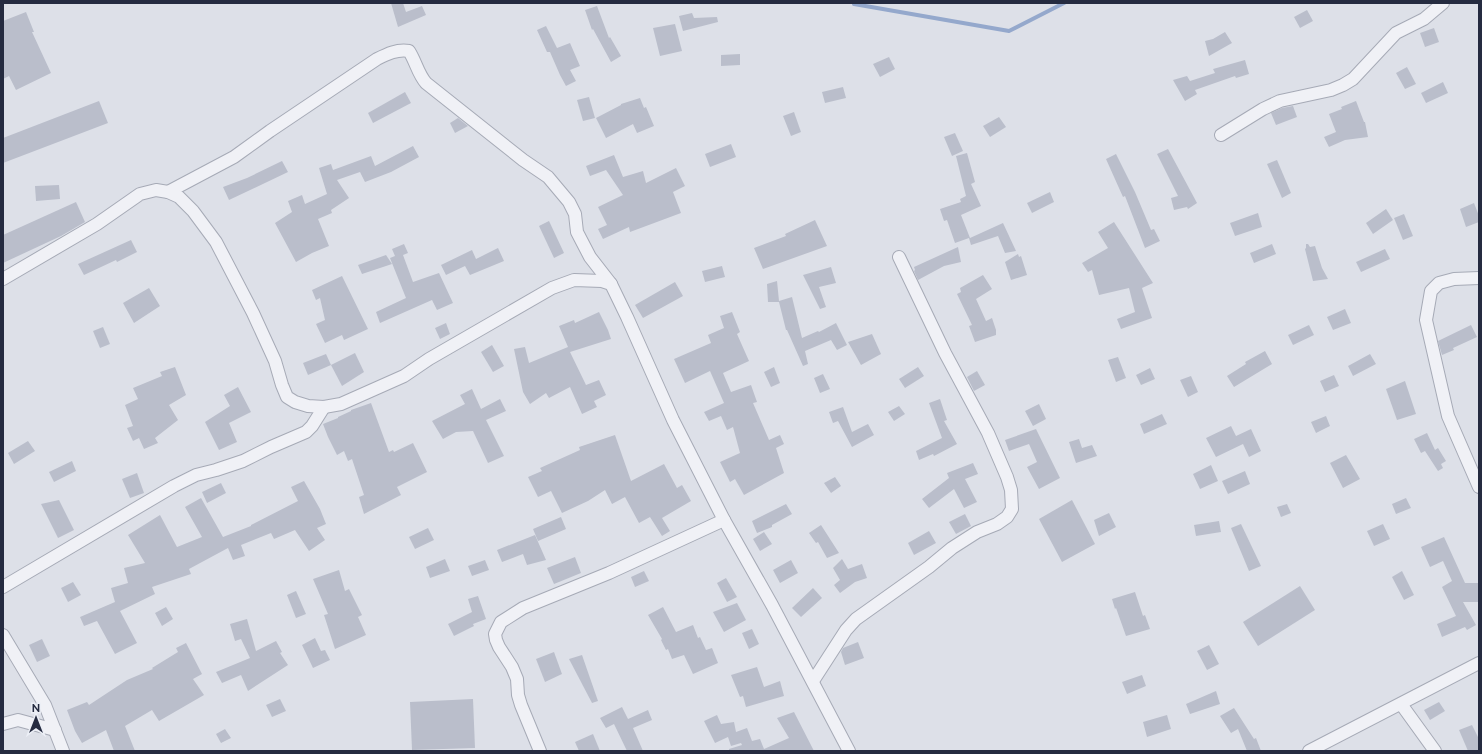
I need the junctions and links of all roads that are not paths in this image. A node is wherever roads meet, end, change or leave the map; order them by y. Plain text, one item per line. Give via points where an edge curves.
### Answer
1 (1443, 3) edge
2 (1221, 135) dead end
3 (168, 192) junction
4 (900, 257) dead end
5 (1479, 278) edge
6 (3, 279) edge
7 (611, 284) junction
8 (324, 407) junction
9 (1479, 487) edge
10 (724, 520) junction
11 (3, 587) edge
12 (3, 635) edge
13 (1479, 663) edge
14 (813, 681) junction
15 (1402, 704) junction
16 (3, 724) edge
17 (55, 730) junction
18 (63, 751) edge
19 (540, 751) edge
20 (849, 751) edge
21 (1309, 751) edge
22 (1434, 751) edge

1 - 2 street via 1424,19 1396,33 1353,79 1343,85 1280,101
3 - 6 street via 156,190 140,194 97,224
3 - 7 street via 234,158 377,59 404,50 412,56 426,83 548,177 569,202 575,214 577,232 590,256
3 - 8 street via 179,197 194,211 216,242 275,361 287,397 308,406
4 - 14 street via 945,353 988,433 1007,477 1011,490 1012,510 1007,517 971,536 856,619
5 - 9 street via 1454,279 1439,283 1431,291 1426,320 1448,416
7 - 8 street via 574,280 552,288 404,376 341,404
7 - 10 street via 673,420
8 - 11 street via 306,432 243,461 196,475 174,486
10 - 14 street
10 - 19 street via 609,573 522,608 501,622 495,634 496,640 512,666 521,705
12 - 17 street via 45,705
13 - 15 street
14 - 20 street
15 - 21 street
15 - 22 street
16 - 17 street via 18,720
17 - 18 street

